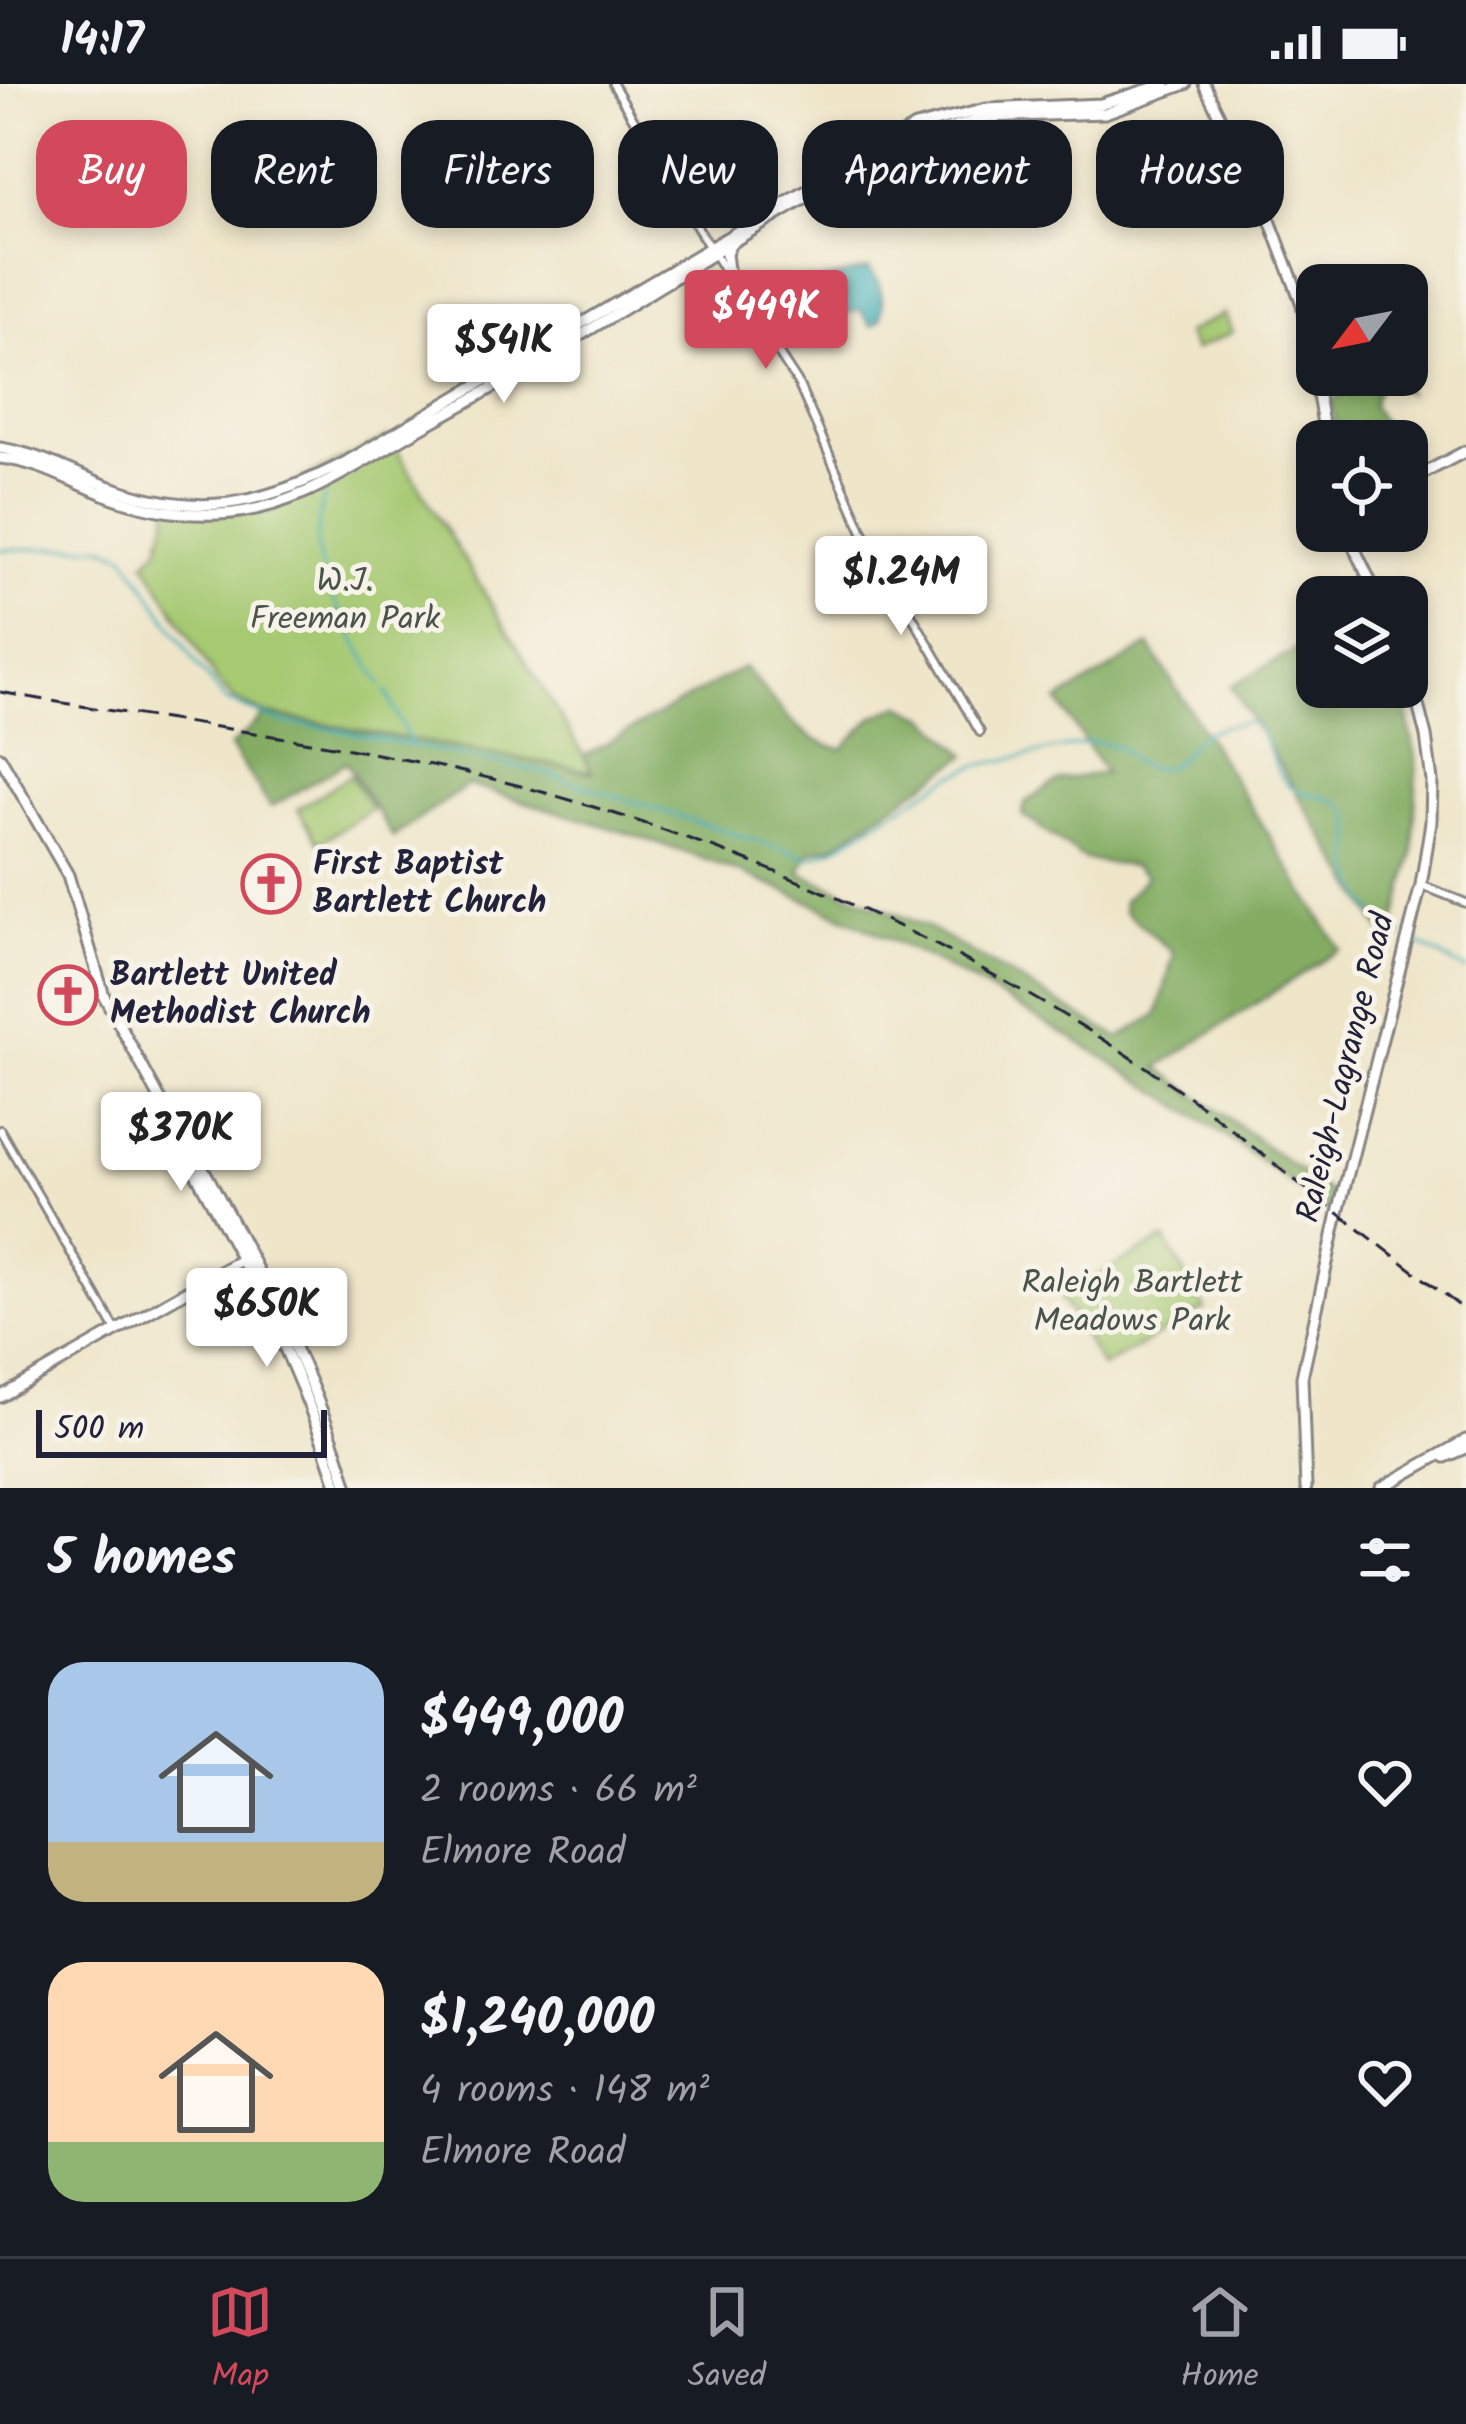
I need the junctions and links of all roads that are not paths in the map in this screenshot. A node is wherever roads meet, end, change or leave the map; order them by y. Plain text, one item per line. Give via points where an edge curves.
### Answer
1 (613, 84) edge
2 (1186, 84) edge
3 (1204, 84) edge
4 (1167, 86) edge
5 (791, 203) junction
6 (730, 245) junction
7 (712, 250) junction
8 (700, 263) junction
9 (727, 273) junction
10 (1323, 420) edge
11 (0, 448) edge
12 (1466, 451) edge
13 (0, 458) edge
14 (60, 470) junction
15 (1428, 471) edge
16 (128, 498) junction
17 (1420, 708) edge
18 (980, 731) dead end
19 (0, 757) edge
20 (1421, 885) junction
21 (1466, 903) edge
22 (0, 1130) edge
23 (245, 1258) junction
24 (116, 1330) junction
25 (0, 1397) edge
26 (1466, 1444) edge
27 (338, 1488) edge
28 (348, 1488) edge
29 (1306, 1488) edge
30 (1382, 1488) edge

1 - 7 street
2 - 4 main road
3 - 10 main road via 1297,290
4 - 5 main road via 1084,116 988,117 897,141
5 - 6 main road
5 - 7 main road
6 - 7 main road
6 - 9 main road
7 - 8 main road
7 - 9 street
7 - 16 main road via 310,481 218,506
8 - 9 main road
8 - 16 main road via 295,497 221,514 169,512
9 - 18 street via 798,383 863,532
11 - 14 main road
12 - 15 main road
13 - 14 main road
14 - 16 main road
17 - 20 main road, Raleigh-Lagrange Road via 1432,781
19 - 23 main road via 68,875 104,996
20 - 21 street
20 - 29 main road, Raleigh-Lagrange Road via 1302,1378
22 - 24 street
23 - 24 main road
23 - 27 main road
23 - 28 main road via 312,1390
24 - 25 main road
26 - 30 main road

